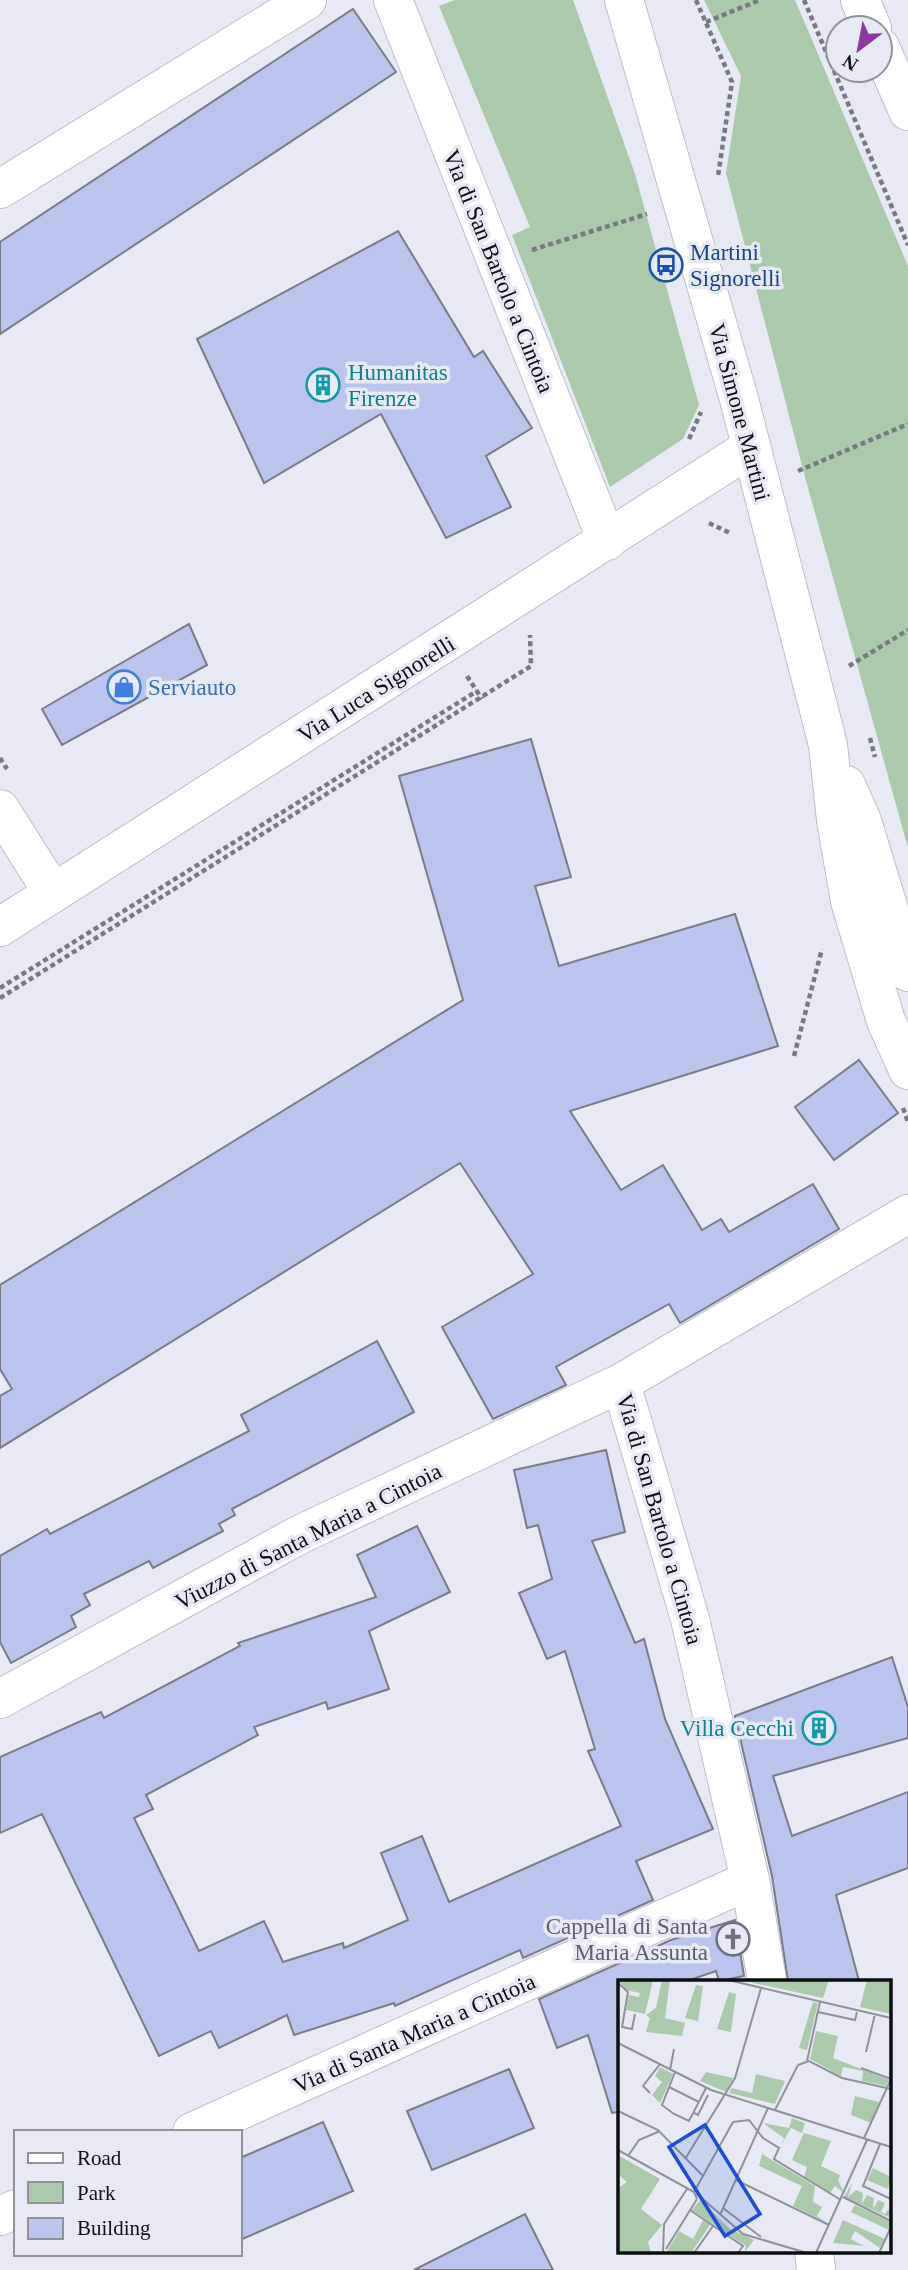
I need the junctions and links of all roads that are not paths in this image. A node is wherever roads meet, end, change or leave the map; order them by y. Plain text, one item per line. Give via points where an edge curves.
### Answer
1 (307, 0) edge
2 (393, 0) edge
3 (624, 0) edge
4 (894, 79) edge
5 (908, 111) edge
6 (0, 189) edge
7 (750, 448) junction
8 (607, 541) junction
9 (828, 744) junction
10 (0, 809) edge
11 (53, 893) junction
12 (0, 927) edge
13 (908, 972) edge
14 (908, 1070) edge
15 (908, 1214) edge
16 (621, 1383) junction
17 (0, 1699) edge
18 (750, 1880) junction
19 (767, 1980) edge
20 (196, 2130) edge
21 (814, 2252) edge
22 (816, 2270) edge

1 - 6 street
2 - 8 street, Via di San Bartolo a Cintoia
3 - 7 street, Via Simone Martini
4 - 5 street
7 - 8 street, Via Luca Signorelli
7 - 9 street, Via Simone Martini
8 - 11 street, Via Luca Signorelli
9 - 13 street, Via Simone Martini via 862,821
9 - 14 street, Via Simone Martini via 850,901 883,1011
10 - 11 street
11 - 12 street, Via Luca Signorelli
15 - 16 street, Via di San Bartolo a Cintoia
16 - 17 street, Viuzzo di Santa Maria a Cintoia via 299,1535
16 - 18 street, Via di San Bartolo a Cintoia via 690,1619
18 - 19 street, Via di San Bartolo a Cintoia
18 - 20 street, Via di Santa Maria a Cintoia
21 - 22 street

